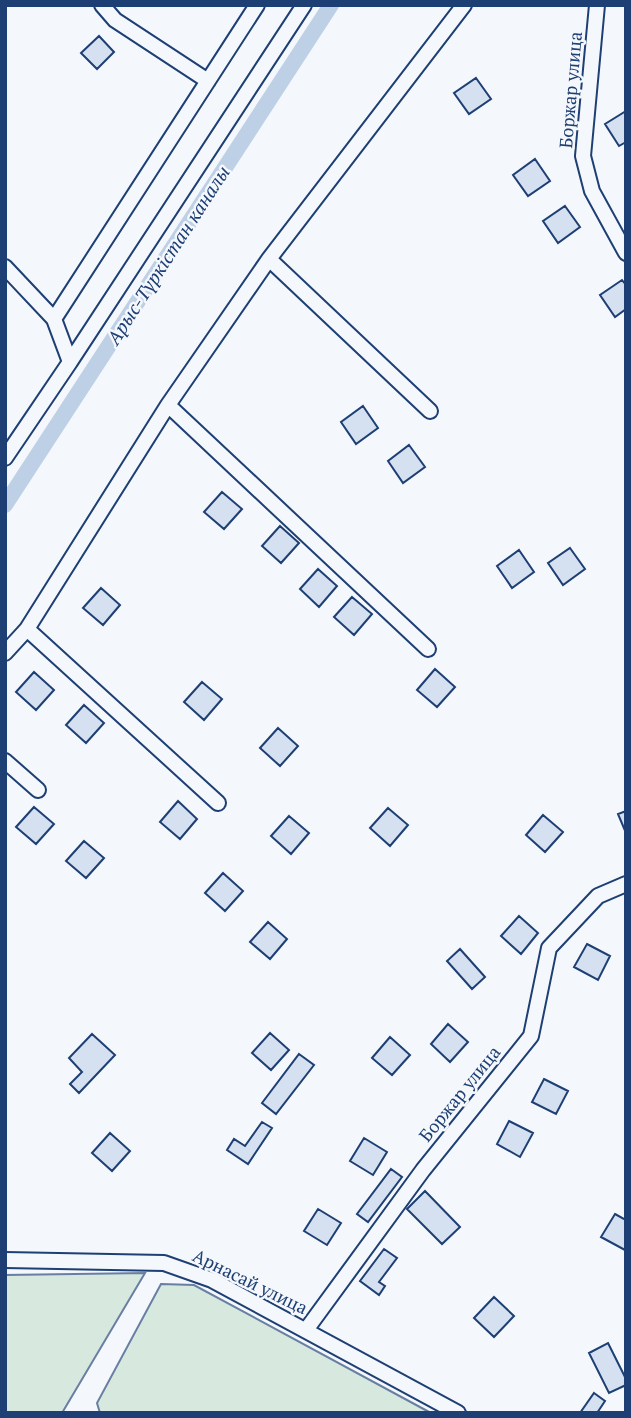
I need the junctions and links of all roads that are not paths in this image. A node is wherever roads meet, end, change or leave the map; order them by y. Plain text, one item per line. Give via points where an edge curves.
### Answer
1 (102, 5) edge
2 (257, 5) edge
3 (304, 5) edge
4 (464, 5) edge
5 (597, 5) edge
6 (208, 81) junction
7 (626, 253) edge
8 (269, 259) junction
9 (5, 267) edge
10 (54, 319) junction
11 (70, 362) junction
12 (169, 405) junction
13 (430, 411) dead end
14 (5, 458) edge
15 (27, 629) junction
16 (428, 649) dead end
17 (5, 653) edge
18 (5, 761) edge
19 (38, 790) dead end
20 (218, 803) dead end
21 (626, 884) edge
22 (5, 1260) edge
23 (306, 1329) junction
24 (458, 1413) edge

1 - 6 street via 115,20
2 - 6 street
3 - 11 street
4 - 8 street
5 - 7 street, Боржар улица via 583,156 592,191
6 - 10 street
8 - 12 street
8 - 13 street
9 - 10 street
10 - 11 street
11 - 14 street
12 - 15 street
12 - 16 street
15 - 17 street
15 - 20 street
18 - 19 street
21 - 23 street, Боржар улица via 598,896 549,948 531,1036
22 - 23 street, Арнасай улица via 164,1263 212,1280
23 - 24 street, Арнасай улица

